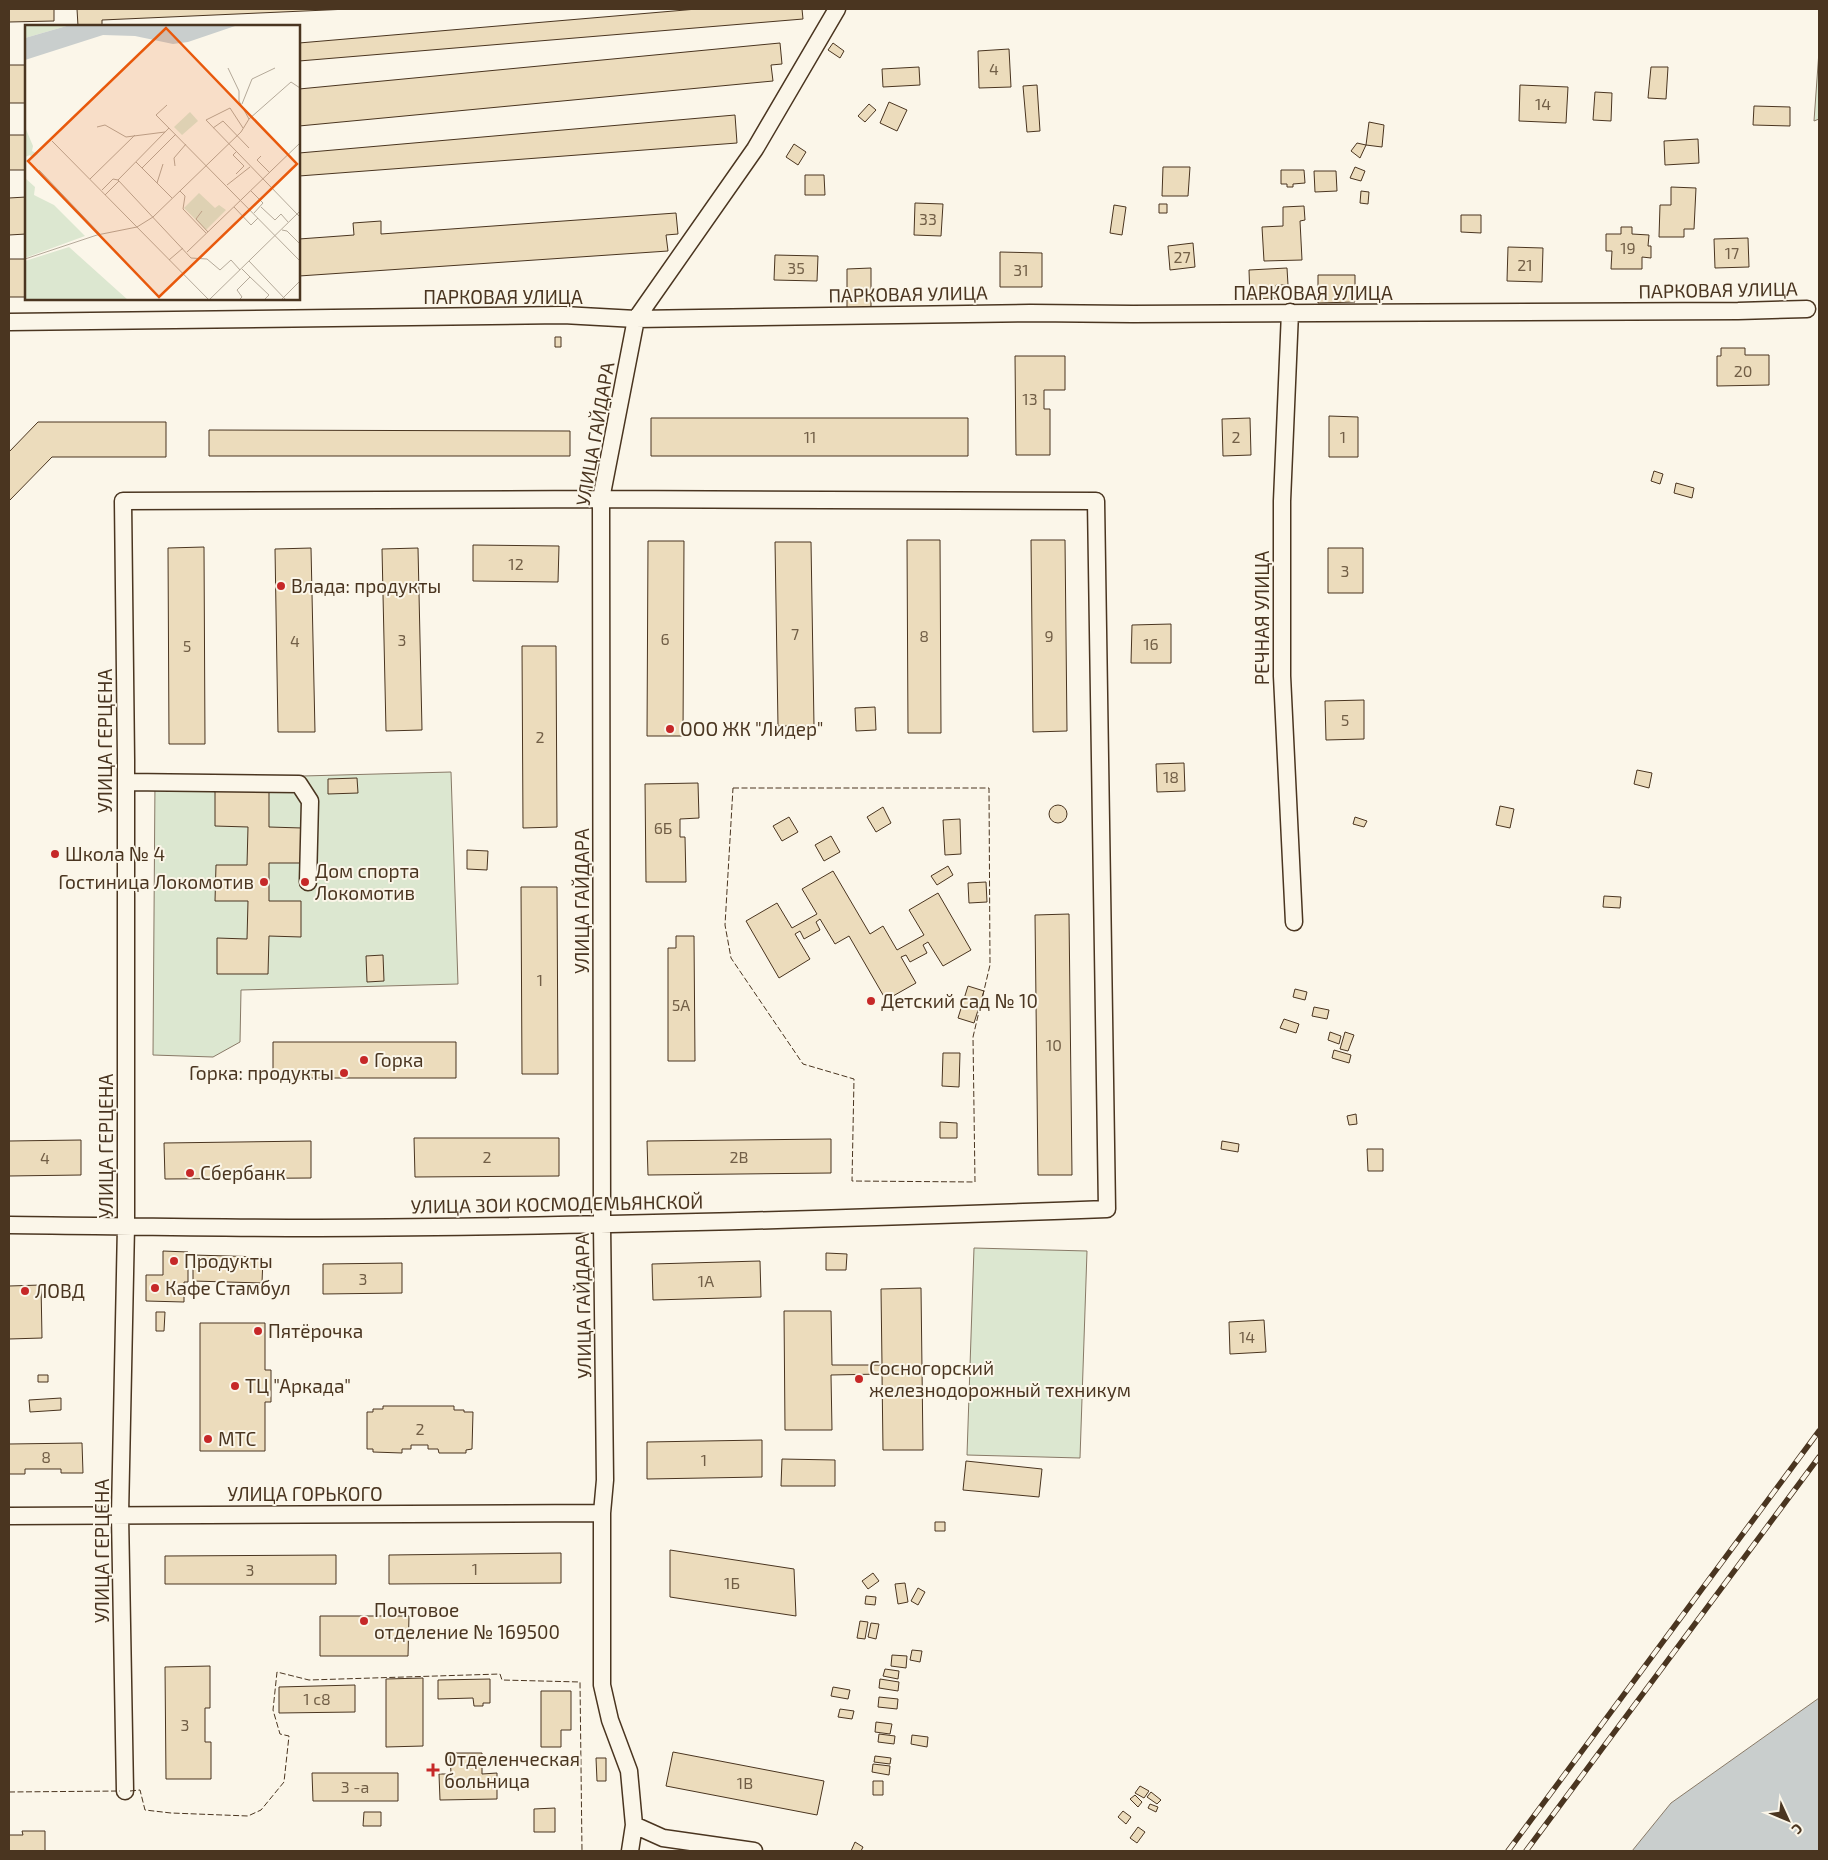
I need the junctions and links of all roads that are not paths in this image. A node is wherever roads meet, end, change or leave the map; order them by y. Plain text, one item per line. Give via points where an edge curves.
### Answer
1 (837, 9) edge
2 (1807, 309) dead end
3 (1290, 312) junction
4 (636, 319) junction
5 (9, 322) edge
6 (601, 499) junction
7 (126, 782) junction
8 (308, 882) dead end
9 (1294, 922) dead end
10 (602, 1224) junction
11 (9, 1225) edge
12 (126, 1226) junction
13 (602, 1513) junction
14 (120, 1515) junction
15 (9, 1516) edge
16 (125, 1791) dead end
17 (634, 1826) junction
18 (630, 1851) edge
19 (754, 1851) edge

1 - 4 street, УЛИЦА ГАЙДАРА via 755,149
2 - 3 street, ПАРКОВАЯ УЛИЦА
3 - 4 street, ПАРКОВАЯ УЛИЦА via 1030,312
3 - 9 street, РЕЧНАЯ УЛИЦА via 1282,501 1282,676
4 - 5 street, ПАРКОВАЯ УЛИЦА via 563,315
4 - 6 street, УЛИЦА ГАЙДАРА
6 - 7 street, УЛИЦА ГЕРЦЕНА via 123,501
6 - 10 street, УЛИЦА ГАЙДАРА
6 - 10 street, УЛИЦА ЗОИ КОСМОДЕМЬЯНСКОЙ via 1096,501 1106,1209
7 - 8 street via 300,784 310,801
7 - 12 street, УЛИЦА ГЕРЦЕНА
10 - 12 street, УЛИЦА ЗОИ КОСМОДЕМЬЯНСКОЙ via 318,1228
10 - 13 street, УЛИЦА ГАЙДАРА via 605,1480
11 - 12 street, УЛИЦА ЗОИ КОСМОДЕМЬЯНСКОЙ
12 - 14 street, УЛИЦА ГЕРЦЕНА
13 - 14 street, УЛИЦА ГОРЬКОГО
13 - 17 street, УЛИЦА ГАЙДАРА via 602,1685 610,1720 629,1771
14 - 15 street, УЛИЦА ГОРЬКОГО
14 - 16 street, УЛИЦА ГЕРЦЕНА
17 - 18 street, УЛИЦА ГАЙДАРА
17 - 19 street via 662,1838

